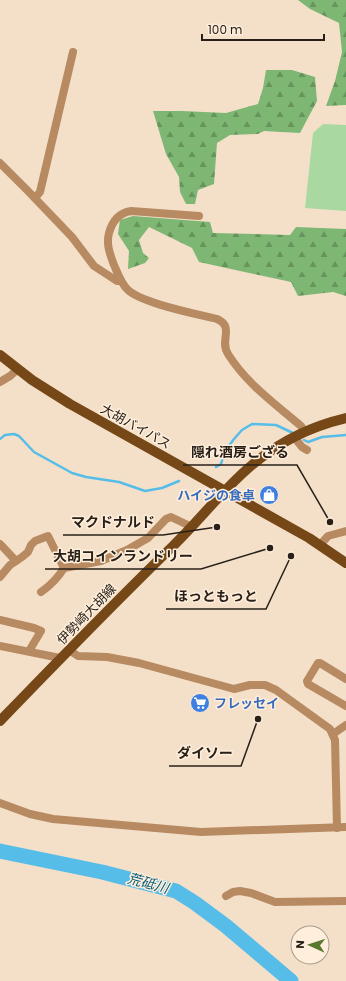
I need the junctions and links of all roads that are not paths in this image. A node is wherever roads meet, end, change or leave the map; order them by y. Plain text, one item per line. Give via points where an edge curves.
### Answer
1 (73, 52) dead end
2 (0, 163) edge
3 (35, 198) junction
4 (200, 216) dead end
5 (122, 281) junction
6 (0, 355) edge
7 (18, 369) junction
8 (0, 382) edge
9 (346, 418) edge
10 (305, 432) junction
11 (294, 437) junction
12 (307, 450) dead end
13 (226, 491) junction
14 (192, 527) junction
15 (346, 531) edge
16 (0, 544) edge
17 (320, 545) junction
18 (16, 561) junction
19 (346, 562) edge
20 (64, 568) junction
21 (0, 577) edge
22 (41, 592) dead end
23 (0, 620) edge
24 (0, 646) edge
25 (68, 650) junction
26 (29, 651) junction
27 (60, 658) junction
28 (346, 679) edge
29 (346, 706) edge
30 (0, 721) edge
31 (346, 726) edge
32 (333, 734) junction
33 (0, 803) edge
34 (346, 827) edge
35 (337, 828) junction
36 (226, 896) dead end
37 (346, 901) edge

1 - 3 street via 40,192
2 - 3 street
3 - 5 street via 94,266 117,281
4 - 5 street via 132,211 118,216 111,227 108,252
5 - 10 street via 130,292 146,300 223,322 226,326 226,351 234,363
6 - 7 main road, 大胡バイパス
7 - 8 street
7 - 13 main road, 大胡バイパス via 70,404
9 - 10 main road, 伊勢崎大胡線
10 - 11 main road, 伊勢崎大胡線
11 - 12 street
11 - 13 main road, 伊勢崎大胡線 via 255,462
13 - 14 main road, 伊勢崎大胡線
13 - 17 main road, 大胡バイパス
14 - 20 street via 172,517 166,519 148,538 127,550 101,561
14 - 25 main road, 伊勢崎大胡線
15 - 17 street via 328,536
16 - 18 street
17 - 19 main road, 大胡バイパス
18 - 20 street via 28,552 35,540 48,536
18 - 21 street
20 - 22 street via 50,586
23 - 26 street via 41,631
24 - 26 street
25 - 27 main road, 伊勢崎大胡線
25 - 32 street via 78,656 107,657 139,663 234,689 250,684 265,685 276,690 330,729
26 - 27 street
27 - 30 main road, 伊勢崎大胡線
28 - 29 street via 318,663 307,682
31 - 32 street
32 - 35 street
33 - 35 street via 53,819 201,832
34 - 35 street
36 - 37 street via 240,891 275,902

